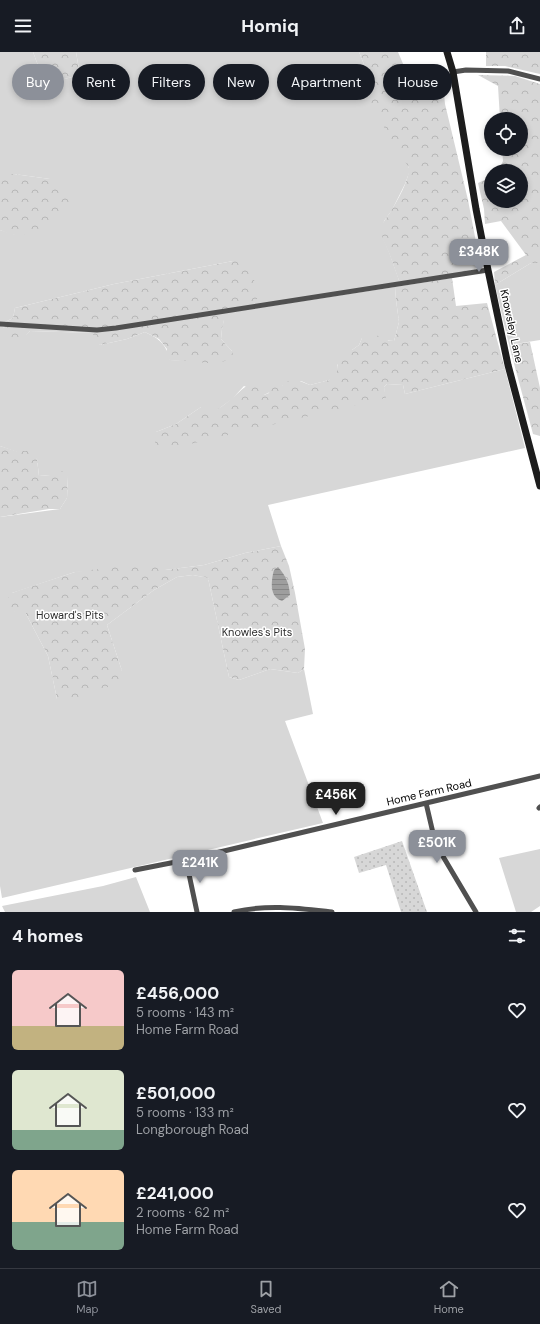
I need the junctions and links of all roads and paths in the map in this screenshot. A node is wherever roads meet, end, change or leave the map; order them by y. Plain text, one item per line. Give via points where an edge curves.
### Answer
1 (447, 52) edge
2 (453, 72) junction
3 (540, 79) edge
4 (488, 270) junction
5 (0, 324) edge
6 (540, 486) edge
7 (540, 776) edge
8 (426, 803) junction
9 (186, 860) junction
10 (135, 870) dead end
11 (197, 912) edge
12 (234, 912) edge
13 (332, 912) edge
14 (476, 912) edge

1 - 2 main road, Knowsley Lane
2 - 3 street via 508,71
2 - 4 main road, Knowsley Lane
4 - 5 street via 116,328 97,330
4 - 6 main road, Knowsley Lane via 508,365
7 - 8 street, Home Farm Road
8 - 9 street, Home Farm Road
8 - 14 street via 438,848
9 - 10 street, Home Farm Road
9 - 11 street
12 - 13 street via 261,907

